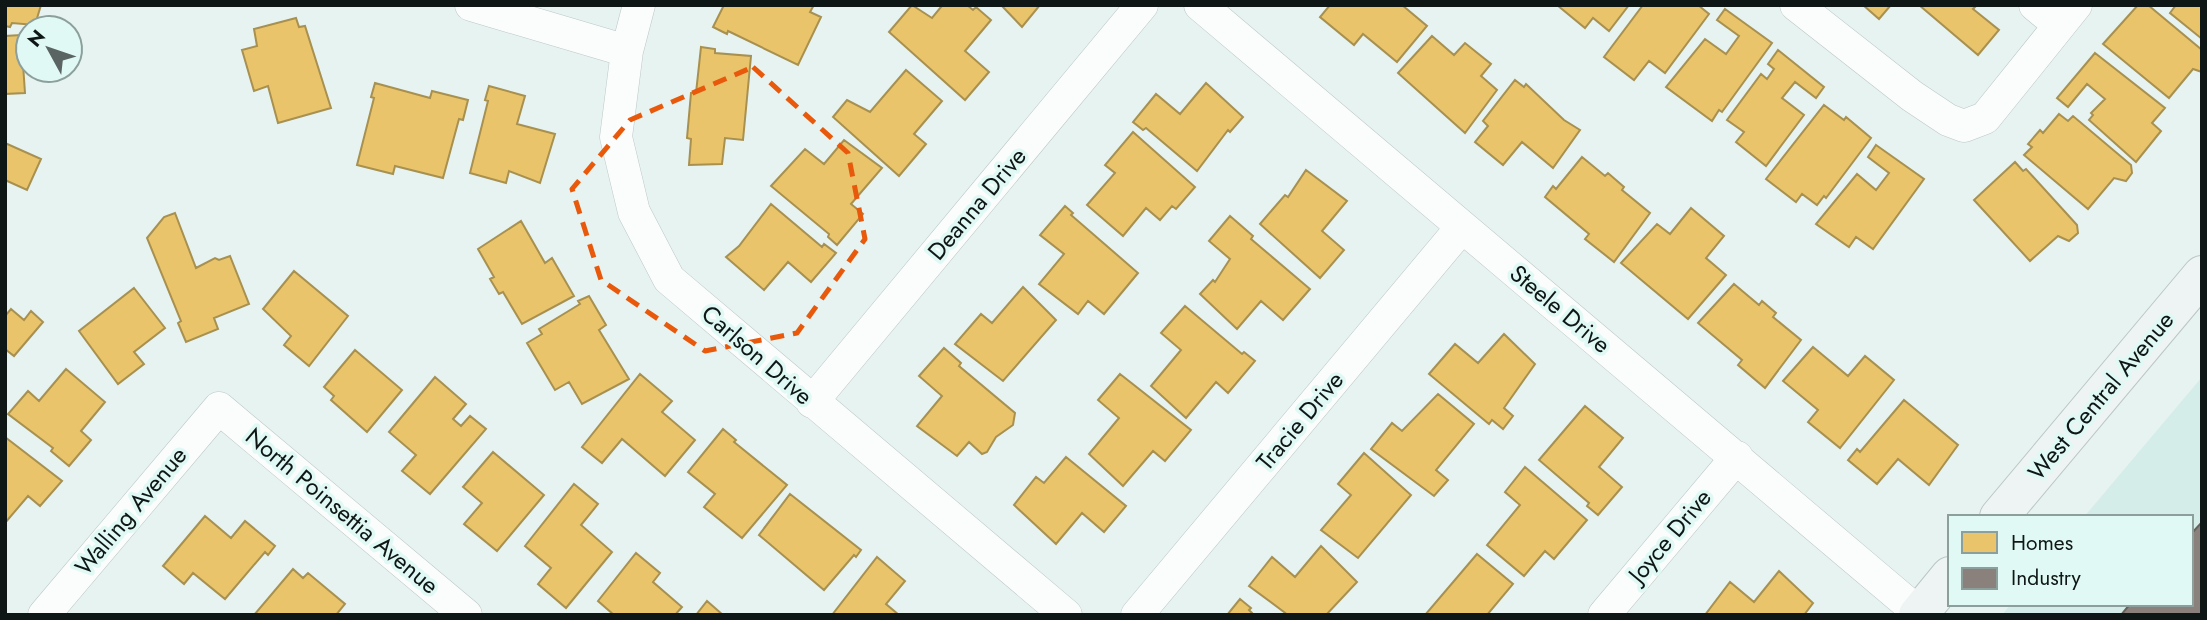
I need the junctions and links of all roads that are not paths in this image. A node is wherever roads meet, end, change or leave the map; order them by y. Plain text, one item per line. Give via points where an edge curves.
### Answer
1 (471, 5) edge
2 (639, 5) edge
3 (1142, 5) edge
4 (1200, 5) edge
5 (1796, 5) edge
6 (2035, 5) edge
7 (2068, 15) edge
8 (627, 51) junction
9 (1462, 227) junction
10 (2202, 275) edge
11 (812, 402) junction
12 (219, 408) joint
13 (1737, 457) junction
14 (2002, 515) edge
15 (1948, 578) edge
16 (1918, 614) edge
17 (44, 615) edge
18 (466, 615) edge
19 (1066, 615) edge
20 (1137, 615) edge
21 (1604, 615) edge

1 - 8 street
2 - 8 street, Carlson Drive
3 - 11 street, Deanna Drive
4 - 9 street, Steele Drive
5 - 7 street via 1929,108 1964,126 1985,118
6 - 7 street
8 - 11 street, Carlson Drive via 615,137 634,212 669,279
9 - 13 street, Steele Drive
9 - 20 street, Tracie Drive
10 - 14 main road, West Central Avenue
11 - 19 street, Carlson Drive
12 - 17 street, Walling Avenue
12 - 18 street, North Poinsettia Avenue
13 - 16 street, Steele Drive
13 - 21 street, Joyce Drive
15 - 16 main road

